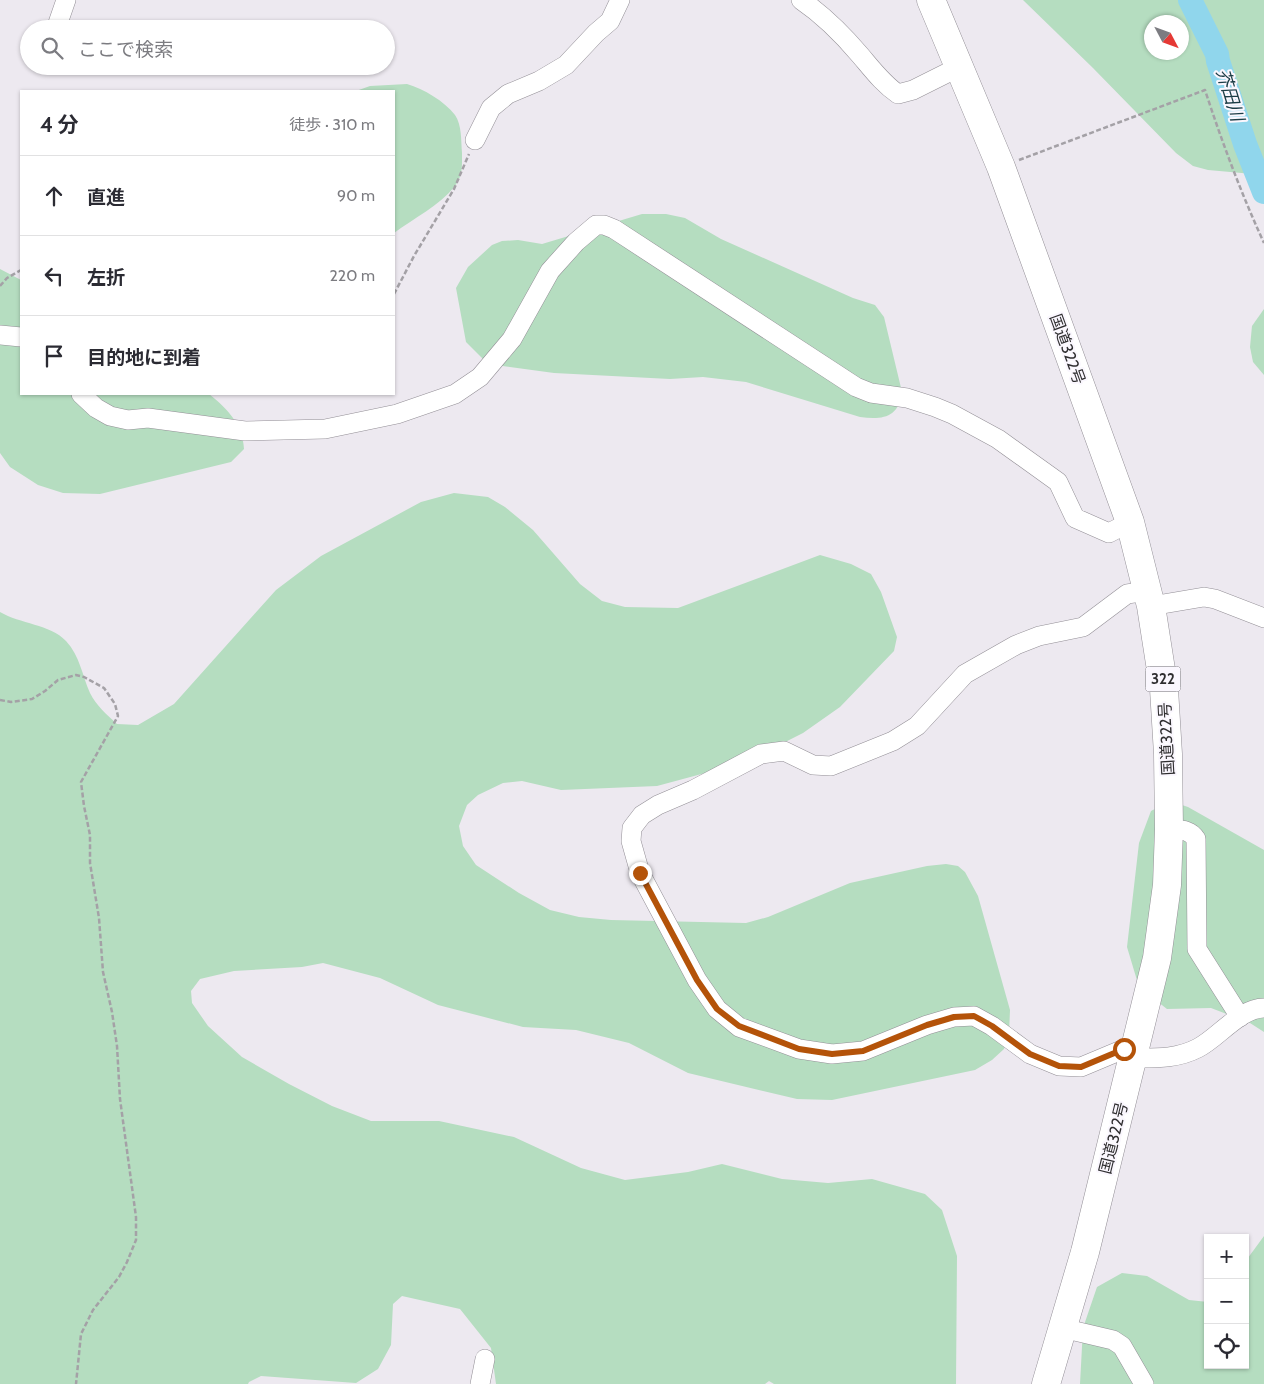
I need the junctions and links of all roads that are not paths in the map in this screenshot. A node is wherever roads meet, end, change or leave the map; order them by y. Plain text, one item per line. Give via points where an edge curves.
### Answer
1 (66, 0) edge
2 (620, 0) edge
3 (801, 0) edge
4 (931, 0) edge
5 (59, 20) edge
6 (959, 67) junction
7 (475, 140) road end
8 (0, 335) edge
9 (20, 337) edge
10 (82, 395) edge
11 (1130, 522) junction
12 (1149, 598) junction
13 (1264, 618) edge
14 (1169, 830) junction
15 (1264, 1008) edge
16 (1240, 1017) junction
17 (1134, 1054) junction
18 (1062, 1328) junction
19 (485, 1359) dead end
20 (480, 1384) edge
21 (1046, 1384) edge
22 (1144, 1384) edge

1 - 5 street
2 - 7 street via 610,21 566,65 508,94 490,108
3 - 6 street via 818,11 898,94
4 - 6 highway, 国道322号 / 322
6 - 11 highway, 国道322号 / 322 via 1001,167
8 - 9 street
10 - 11 street via 110,416 128,420 148,418 245,431 325,429 397,414 455,394 480,377 512,339 550,271 576,242 596,226 604,226 614,229 856,387 935,407 998,439 1058,482 1075,518 1109,533
11 - 12 highway, 国道322号 / 322
12 - 13 street via 1215,598
12 - 14 highway, 国道322号 / 322 via 1164,689
12 - 17 street via 1127,594 1083,627 1039,636 1016,645 965,674 917,726 893,741 832,766 813,765 784,751 762,754 658,805 642,816 632,828 631,835 640,873 697,980 717,1009 739,1026 799,1049 832,1054 863,1051 927,1025 954,1017 974,1016 1030,1054 1059,1066 1081,1067 1124,1049
14 - 16 street via 1188,831 1196,839 1196,949
14 - 17 highway, 国道322号 / 322 via 1167,885 1157,958
15 - 16 street
16 - 17 street via 1184,1055 1166,1058
17 - 18 highway, 国道322号 / 322 via 1085,1252
18 - 21 highway, 国道322号 / 322
18 - 22 street via 1118,1343
19 - 20 street

